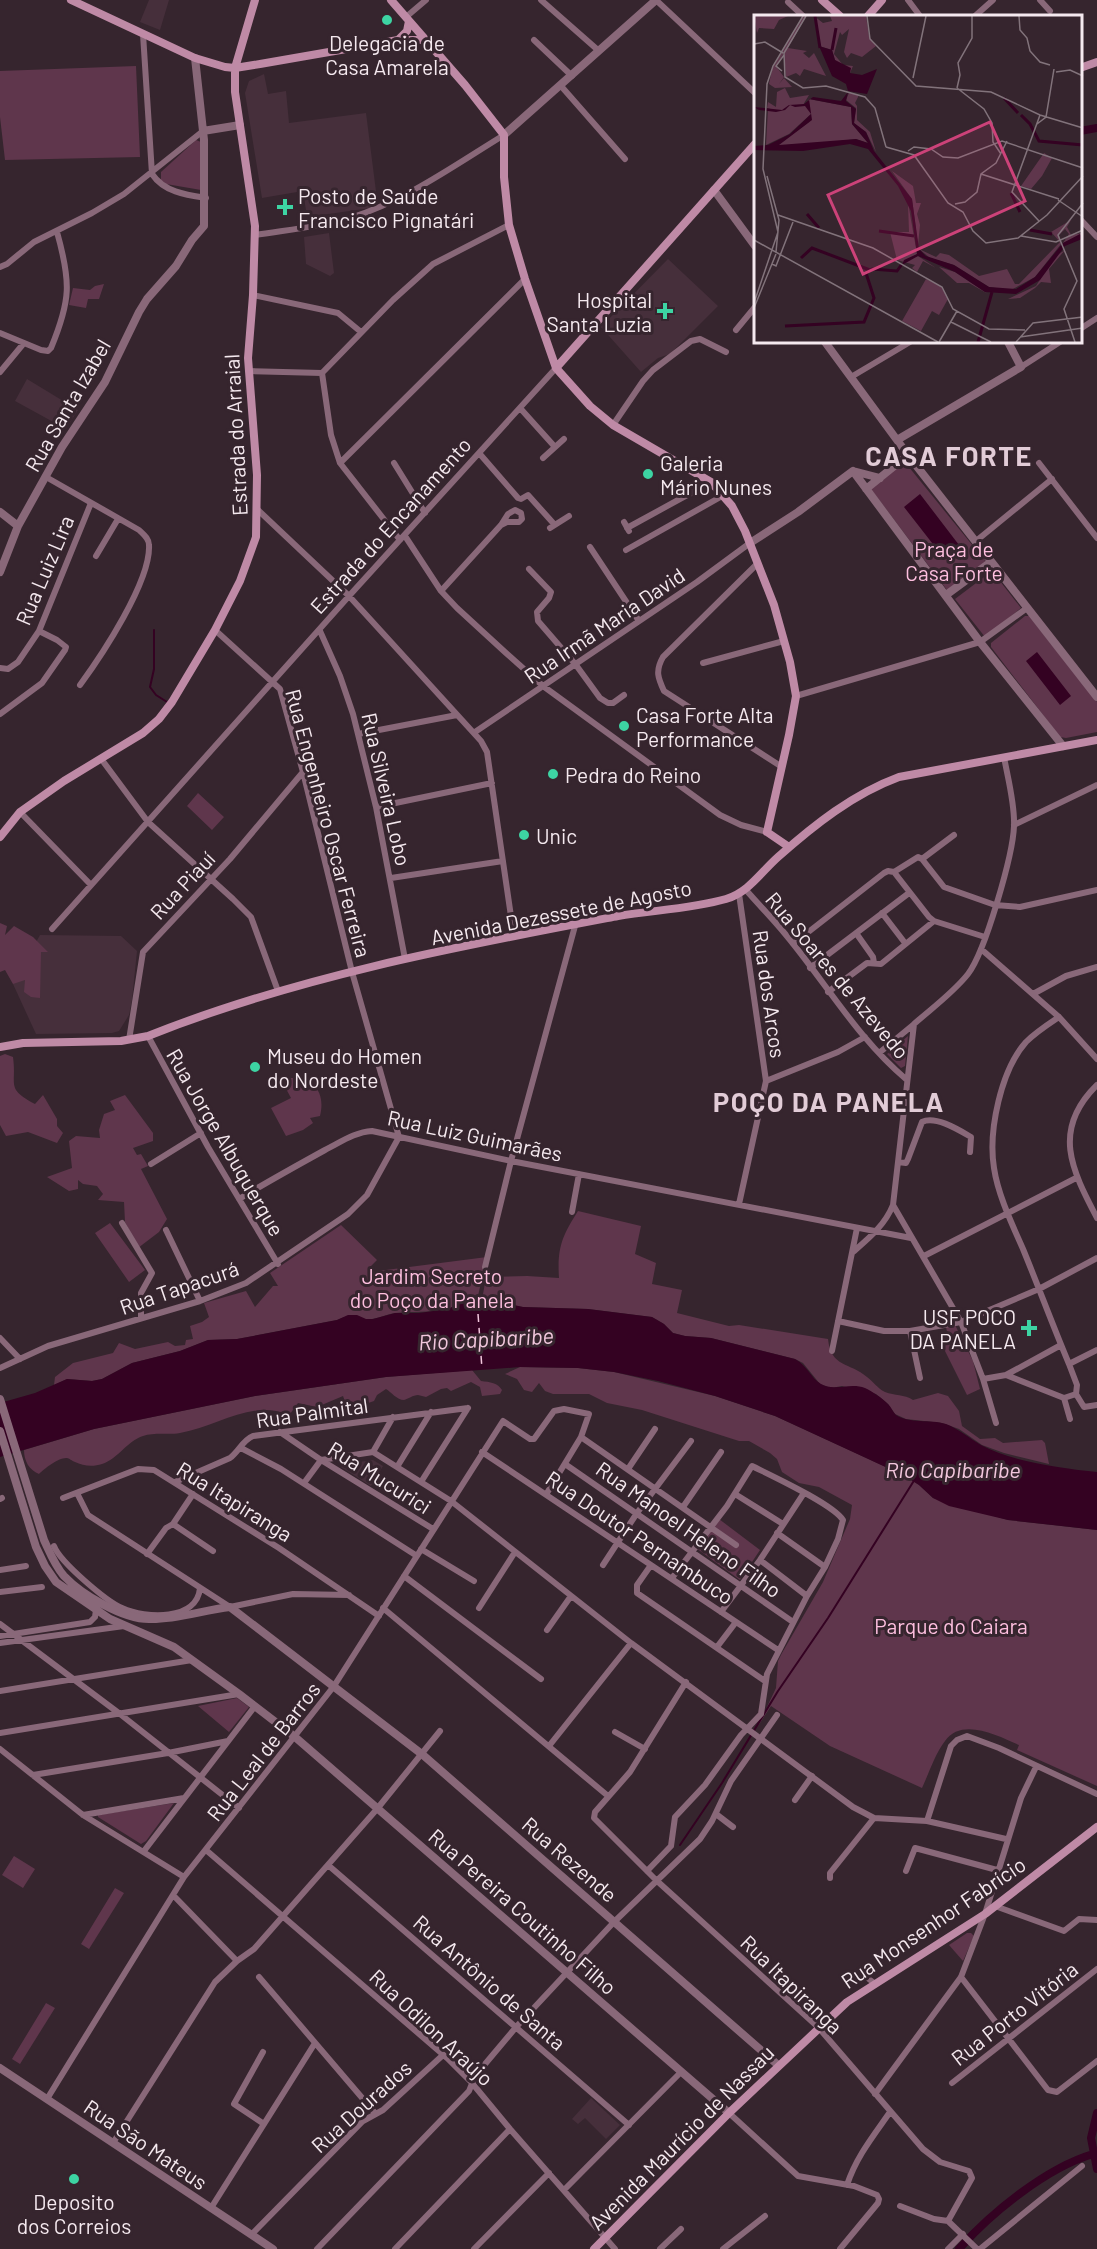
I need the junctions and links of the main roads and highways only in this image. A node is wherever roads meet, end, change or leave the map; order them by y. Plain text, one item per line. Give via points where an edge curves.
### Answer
1 (71, 0) edge
2 (255, 0) edge
3 (390, 0) edge
4 (822, 0) edge
5 (882, 0) edge
6 (839, 15) edge
7 (869, 15) edge
8 (408, 19) junction
9 (398, 40) junction
10 (426, 40) junction
11 (1097, 62) edge
12 (1082, 67) edge
13 (235, 68) junction
14 (754, 145) edge
15 (556, 368) junction
16 (1097, 740) edge
17 (767, 832) junction
18 (0, 837) edge
19 (789, 847) junction
20 (779, 856) junction
21 (0, 1047) edge
22 (1097, 1827) edge
23 (794, 2050) joint
24 (594, 2249) edge

1 - 13 main road via 195,58
2 - 13 main road, Estrada do Arraial
3 - 8 main road
4 - 6 main road
5 - 7 main road
8 - 9 main road via 407,31
8 - 10 main road
9 - 10 main road
9 - 13 main road
10 - 15 main road via 504,135 509,225
11 - 12 main road
13 - 18 main road, Estrada do Arraial via 255,235 249,371 258,510 249,562 215,630 159,719 20,812
14 - 15 main road, Estrada do Encanamento
15 - 17 main road via 613,425 711,482 737,514 774,605 796,696
16 - 19 main road via 899,777 840,808
17 - 19 main road
17 - 20 main road
19 - 20 main road
20 - 21 main road, Avenida Dezessete de Agosto via 742,892 725,899 617,916 405,959 278,991 129,1040
22 - 23 main road, Rua Monsenhor Fabrício via 985,1914 847,2002
23 - 24 main road, Avenida Maurício de Nassau

